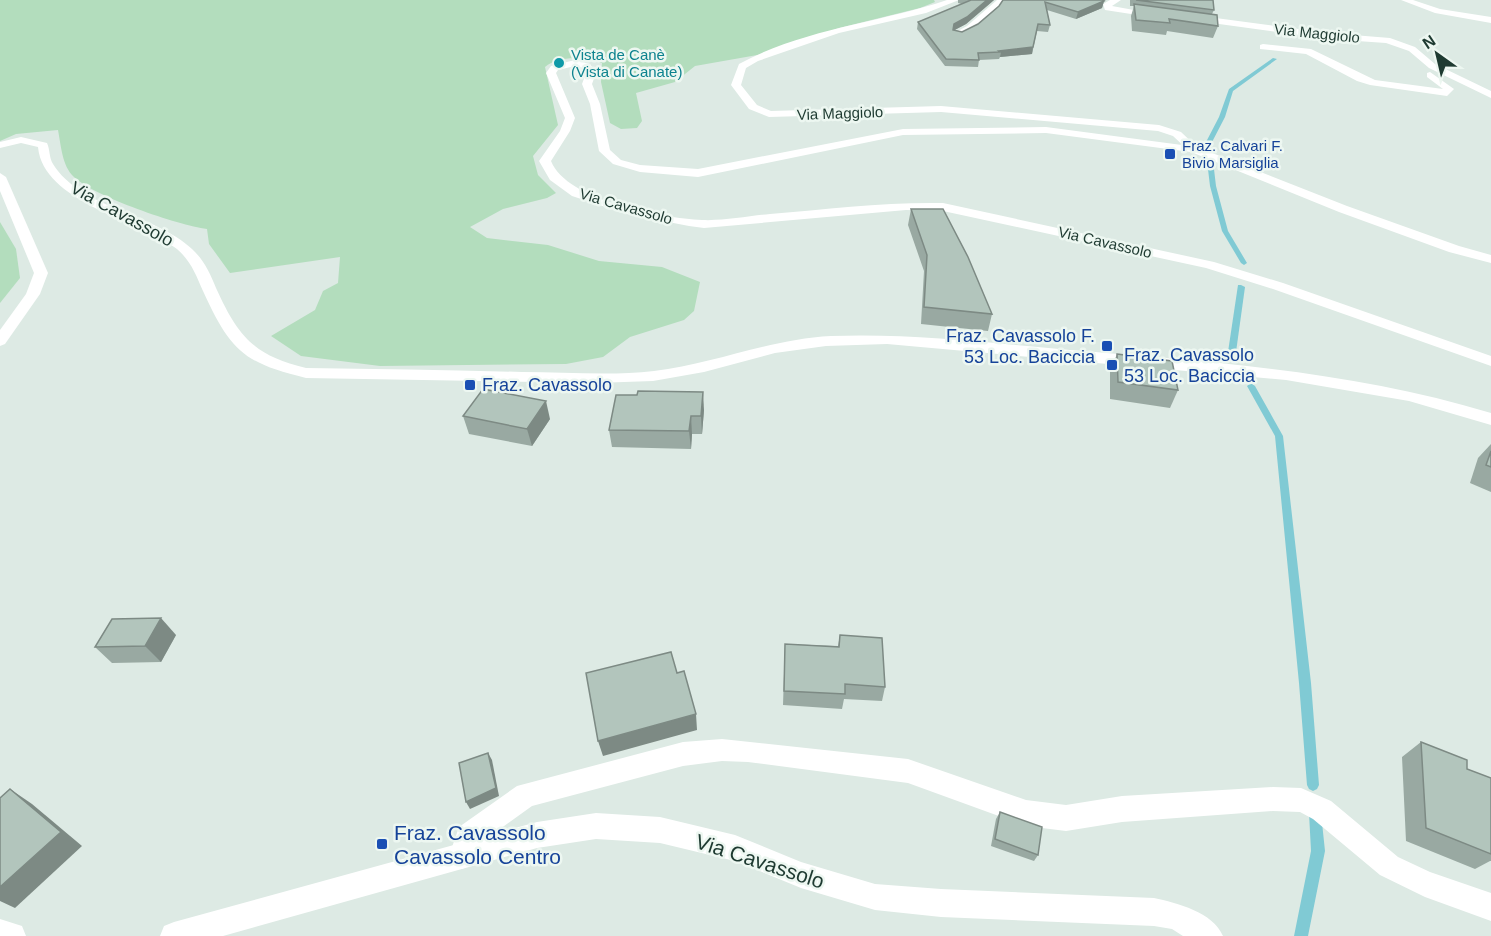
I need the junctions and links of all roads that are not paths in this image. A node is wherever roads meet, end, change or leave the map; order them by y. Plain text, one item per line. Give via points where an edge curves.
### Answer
1 (955, 0) edge
2 (1002, 0) edge
3 (1117, 0) edge
4 (1405, 0) edge
5 (1491, 20) edge
6 (957, 35) edge
7 (1263, 47) dead end
8 (1432, 66) junction
9 (1491, 95) edge
10 (0, 146) edge
11 (1194, 149) junction
12 (0, 177) edge
13 (1491, 259) edge
14 (0, 341) edge
15 (1491, 361) edge
16 (1491, 419) edge
17 (462, 856) junction
18 (1491, 907) edge
19 (0, 933) edge
20 (12, 936) edge
21 (174, 936) edge
22 (1209, 936) edge

1 - 11 main road, Via Maggiolo via 923,12 836,31 755,60 742,66 736,85 753,107 769,114 953,109 1159,128 1177,134
2 - 6 main road
3 - 8 main road, Via Maggiolo via 1107,4 1108,8 1387,40 1412,48
4 - 5 main road
7 - 8 main road via 1308,51 1374,83 1447,93 1449,89 1425,70
8 - 9 main road, Via Maggiolo
10 - 16 main road, Via Cavassolo via 21,140 43,145 45,161 67,185 181,246 201,265 225,323 243,348 263,361 306,372 652,376 774,348 887,339 1345,381 1440,401
11 - 13 main road via 1343,209
11 - 15 main road, Via Cavassolo via 1046,130 903,132 699,173 659,171 609,157 587,84 590,71 575,63 552,70 570,118 566,132 545,160 550,173 563,186 582,196 692,223 924,206 988,216 1209,265
12 - 14 main road via 41,273 33,294
17 - 18 main road via 468,836 526,795 683,754 722,750 908,771 1016,810 1066,818 1122,809 1300,800 1322,810 1389,866 1425,884
17 - 21 main road, Via Cavassolo
17 - 22 main road, Via Cavassolo via 537,835 596,826 660,830 735,848 801,875 875,897 1154,912 1176,916
19 - 20 main road

